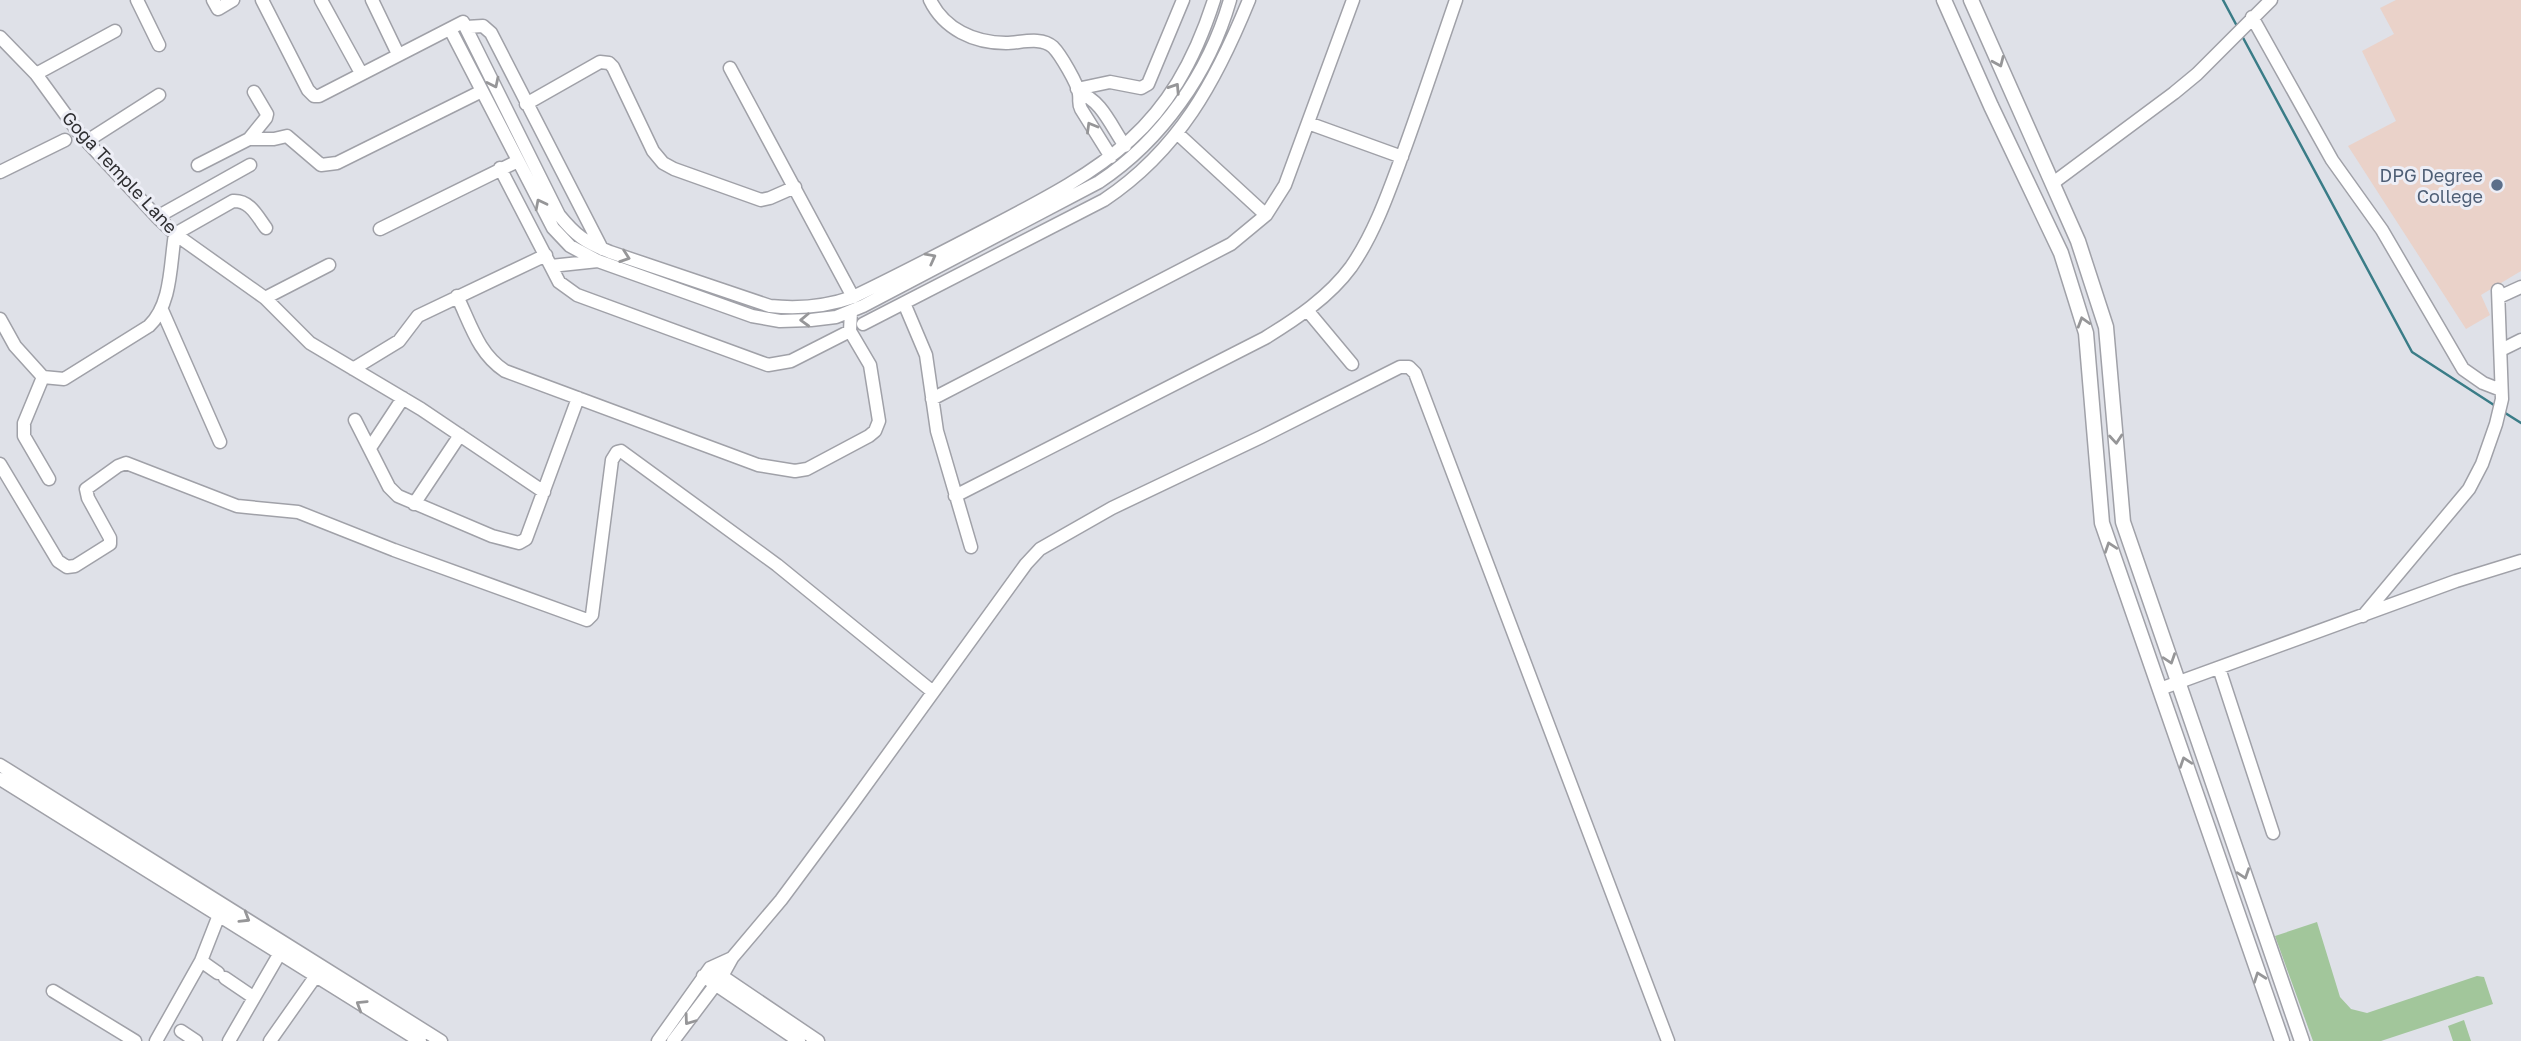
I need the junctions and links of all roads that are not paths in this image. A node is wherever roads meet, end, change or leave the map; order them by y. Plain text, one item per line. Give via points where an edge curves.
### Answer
1 (137, 0) edge
2 (213, 0) edge
3 (246, 0) edge
4 (262, 0) edge
5 (321, 0) edge
6 (372, 0) edge
7 (930, 0) edge
8 (1183, 0) edge
9 (1214, 0) edge
10 (1230, 0) edge
11 (1249, 0) edge
12 (1353, 0) edge
13 (1456, 0) edge
14 (1944, 0) edge
15 (1971, 0) edge
16 (2271, 0) edge
17 (232, 4) edge
18 (2248, 21) junction
19 (464, 25) junction
20 (450, 29) junction
21 (116, 31) dead end
22 (0, 37) edge
23 (159, 46) dead end
24 (398, 54) junction
25 (730, 68) dead end
26 (360, 73) junction
27 (36, 74) junction
28 (482, 91) junction
29 (1078, 91) junction
30 (254, 92) dead end
31 (159, 95) dead end
32 (526, 104) junction
33 (1160, 119) junction
34 (1308, 123) junction
35 (1177, 134) junction
36 (249, 139) junction
37 (65, 140) dead end
38 (86, 141) junction
39 (1118, 152) junction
40 (1402, 157) junction
41 (518, 160) junction
42 (1126, 164) junction
43 (198, 165) dead end
44 (250, 165) dead end
45 (500, 168) junction
46 (0, 172) edge
47 (2053, 183) junction
48 (794, 187) junction
49 (1266, 215) junction
50 (157, 218) junction
51 (265, 229) dead end
52 (380, 229) dead end
53 (175, 234) junction
54 (600, 255) junction
55 (548, 261) junction
56 (329, 265) dead end
57 (893, 284) junction
58 (2521, 287) edge
59 (457, 296) junction
60 (853, 297) junction
61 (265, 298) junction
62 (903, 303) junction
63 (162, 310) junction
64 (1307, 310) junction
65 (851, 311) junction
66 (0, 319) edge
67 (863, 324) dead end
68 (850, 331) junction
69 (2521, 340) edge
70 (2501, 350) junction
71 (1352, 364) dead end
72 (353, 369) junction
73 (43, 377) junction
74 (2112, 392) junction
75 (2092, 395) junction
76 (2502, 395) junction
77 (403, 398) junction
78 (579, 398) junction
79 (932, 399) junction
80 (355, 420) dead end
81 (460, 435) junction
82 (220, 442) dead end
83 (370, 448) junction
84 (0, 464) edge
85 (50, 480) dead end
86 (544, 492) junction
87 (955, 496) junction
88 (414, 504) junction
89 (971, 547) dead end
90 (2521, 561) edge
91 (2363, 616) junction
92 (2219, 668) junction
93 (2179, 683) junction
94 (2160, 689) junction
95 (933, 692) junction
96 (0, 765) edge
97 (0, 779) edge
98 (2273, 833) dead end
99 (219, 915) junction
100 (283, 948) junction
101 (732, 958) junction
102 (201, 961) junction
103 (319, 972) junction
104 (706, 972) junction
105 (719, 980) junction
106 (53, 990) dead end
107 (253, 997) junction
108 (181, 1031) dead end
109 (135, 1041) edge
110 (156, 1041) edge
111 (195, 1041) edge
112 (229, 1041) edge
113 (270, 1041) edge
114 (420, 1041) edge
115 (441, 1041) edge
116 (658, 1041) edge
117 (673, 1041) edge
118 (799, 1041) edge
119 (818, 1041) edge
120 (1668, 1041) edge
121 (2282, 1041) edge
122 (2302, 1041) edge

1 - 23 street
2 - 17 street via 218,9
3 - 17 street
4 - 26 street via 310,94 319,96
5 - 26 street
6 - 24 street
7 - 29 street via 949,26 985,42 1047,43 1059,54
8 - 29 street via 1148,83 1141,88 1110,82
33 -> 9 street via 1200,42
10 - 33 street via 1201,69
11 - 35 street via 1229,50
12 - 34 street
13 - 40 street
75 -> 14 main road via 2086,333 2061,253
15 -> 47 main road
16 - 18 street
18 - 47 street via 2174,93
18 - 76 street via 2332,160 2382,230 2463,369
19 - 20 street
19 - 32 street via 483,26 491,33
19 -> 54 street via 559,215
20 - 24 street
20 - 28 street
21 - 27 street
22 - 27 street, Goga Temple Lane
24 - 26 street
25 - 48 street
27 - 38 street, Goga Temple Lane
28 - 36 street via 326,166 287,136
28 - 41 street
29 - 39 street via 1095,102
39 -> 29 street via 1081,110
30 - 36 street via 267,114
31 - 38 street
32 - 48 street via 600,62 609,63 653,152 663,163 761,200
32 - 54 street
33 - 35 street
33 - 39 street
33 - 42 street
34 - 40 street
34 - 49 street via 1285,185
35 - 49 street
35 - 62 street via 1132,181 1104,200
36 - 43 street
37 - 46 street
38 - 50 street, Goga Temple Lane
39 - 42 street
57 -> 39 street via 1060,191
40 - 64 street via 1355,260
41 - 45 street
54 -> 41 street via 570,246 561,238
42 - 57 street via 1099,182
44 - 50 street
45 - 52 street
45 - 55 street
47 - 74 main road via 2106,327
48 - 60 street
49 - 79 street via 1231,243
50 - 53 street, Goga Temple Lane
51 - 53 street via 253,209 240,200
53 - 61 street, Goga Temple Lane
53 - 63 street
54 - 55 street
54 -> 60 street via 770,306 820,307
65 -> 54 street via 811,320 752,316
55 - 59 street
55 - 68 street via 563,287 577,295 768,365 791,361
56 - 61 street
57 - 60 street
57 - 62 street
57 - 65 street
58 - 70 street via 2499,293
59 - 72 street via 418,316 399,341
59 - 78 street via 492,362 521,378
61 - 72 street, Goga Temple Lane via 310,343
62 - 67 street
62 - 79 street via 926,355
63 - 73 street via 149,326 64,379
63 - 82 street
64 - 71 street
64 - 87 street via 1265,338
65 - 68 street
66 - 73 street via 15,346
68 - 78 street via 870,365 879,421 870,436 807,469 758,465
69 - 70 street
70 - 76 street
72 - 77 street, Goga Temple Lane
73 - 85 street via 24,423 24,436
74 - 75 main road
74 -> 93 main road via 2123,522
94 -> 75 main road via 2102,523
76 - 91 street via 2482,464 2469,489
77 - 81 street, Goga Temple Lane
77 - 83 street
78 - 86 street
79 - 87 street
80 - 83 street
81 - 86 street, Goga Temple Lane
81 - 88 street
83 - 88 street via 389,487
84 - 95 street via 58,561 67,567 110,544 86,489 126,463 237,506 298,512 587,620 592,615 612,460 621,451 737,535
86 - 88 street via 526,538 519,543
87 - 89 street
90 - 91 street
91 - 92 street
92 - 93 street
92 - 98 street
93 - 94 street
93 -> 122 main road
121 -> 94 main road
95 - 101 street via 781,900
95 - 120 street via 1040,549 1186,471 1400,366 1409,367
96 -> 100 street
97 - 99 street
99 - 100 street
99 - 102 street
100 - 103 street
100 - 107 street
101 - 104 street
101 - 105 street
102 - 107 street
102 - 110 street
103 - 113 street
114 -> 103 street
103 - 115 street
104 - 105 street
104 - 116 street
105 -> 117 street
105 - 118 street
105 - 119 street
106 - 109 street
107 - 112 street
108 - 111 street

